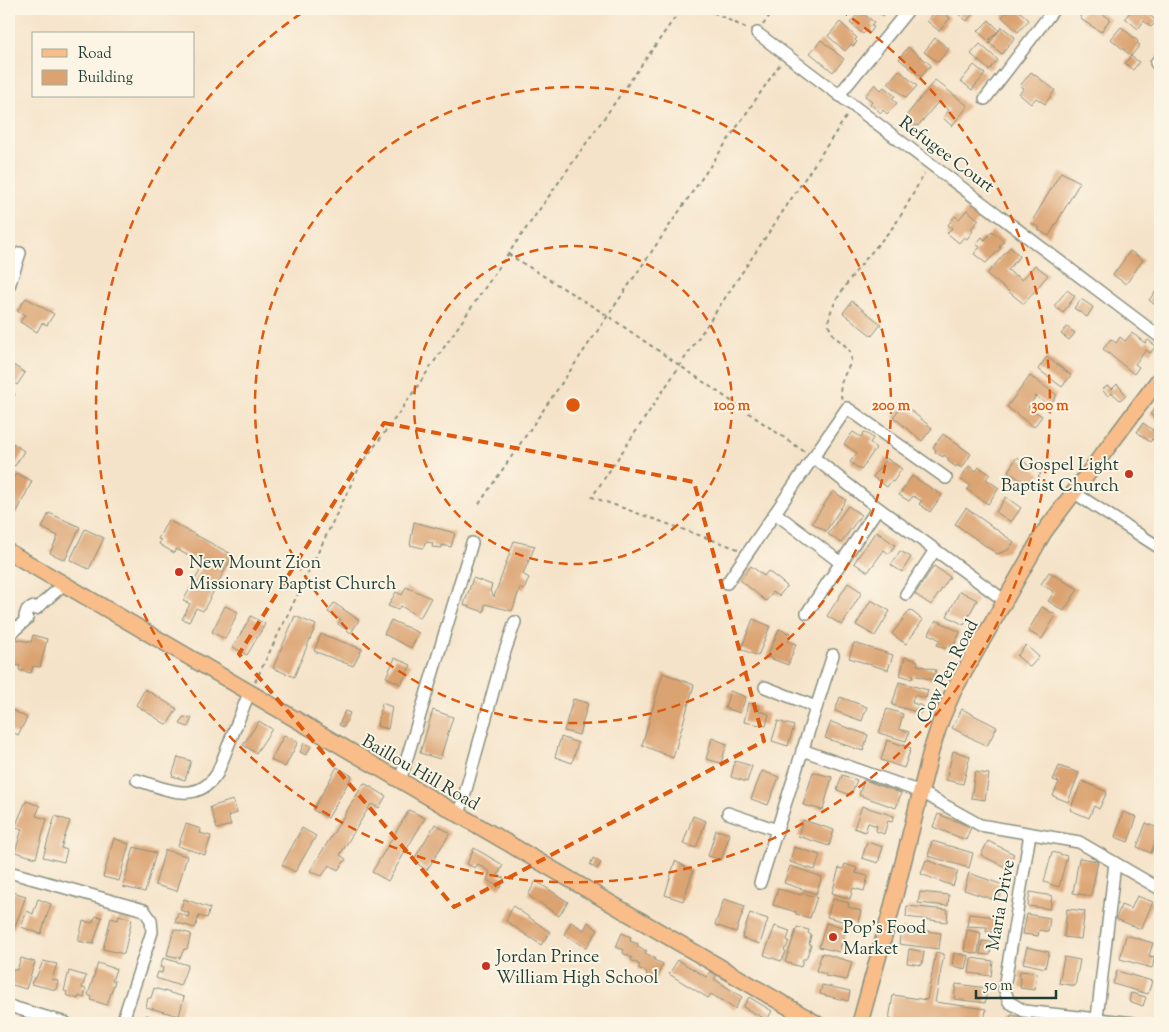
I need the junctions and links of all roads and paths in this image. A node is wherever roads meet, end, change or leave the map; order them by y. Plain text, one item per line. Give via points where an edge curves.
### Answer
1 (681, 9) edge
2 (706, 9) edge
3 (774, 9) edge
4 (909, 9) edge
5 (1054, 9) edge
6 (710, 10) edge
7 (757, 33) junction
8 (786, 55) junction
9 (839, 94) junction
10 (985, 98) dead end
11 (854, 106) junction
12 (930, 163) junction
13 (20, 253) dead end
14 (508, 254) junction
15 (9, 286) edge
16 (608, 316) junction
17 (1160, 337) edge
18 (680, 366) junction
19 (1160, 378) edge
20 (847, 408) junction
21 (813, 457) junction
22 (946, 478) dead end
23 (1073, 492) junction
24 (479, 504) dead end
25 (878, 508) junction
26 (775, 513) junction
27 (472, 543) dead end
28 (1160, 548) edge
29 (935, 550) junction
30 (748, 553) junction
31 (10, 556) edge
32 (840, 563) junction
33 (727, 583) dead end
34 (64, 584) junction
35 (906, 594) dead end
36 (1005, 601) junction
37 (807, 613) dead end
38 (515, 622) dead end
39 (9, 635) edge
40 (833, 654) dead end
41 (765, 687) dead end
42 (249, 693) junction
43 (816, 707) junction
44 (802, 750) junction
45 (137, 780) dead end
46 (400, 781) junction
47 (921, 792) junction
48 (728, 813) dead end
49 (459, 815) junction
50 (777, 830) junction
51 (1030, 834) junction
52 (1115, 863) junction
53 (9, 872) edge
54 (760, 883) dead end
55 (1160, 889) edge
56 (9, 1006) edge
57 (1097, 1018) junction
58 (66, 1023) edge
59 (122, 1023) edge
60 (504, 1023) edge
61 (568, 1023) edge
62 (816, 1023) edge
63 (860, 1023) edge
64 (1134, 1023) edge

1 - 14 path
2 - 6 path
3 - 7 path
4 - 9 street
5 - 10 street
6 - 7 path
7 - 8 street, Refugee Court
8 - 9 street, Refugee Court
8 - 16 path
9 - 11 street, Refugee Court
11 - 12 street, Refugee Court
11 - 18 path
12 - 17 street, Refugee Court
12 - 20 path via 894,226 860,264 828,322 834,336 851,354 840,393
13 - 15 street
14 - 16 path
14 - 42 path via 360,466
16 - 18 path
16 - 24 path
18 - 21 path
18 - 30 path via 592,497
19 - 23 main road, Cow Pen Road
20 - 21 street
20 - 22 street
21 - 25 street
21 - 26 street
23 - 28 street
23 - 36 main road, Cow Pen Road via 1044,532
25 - 29 street
25 - 32 street
26 - 30 street
26 - 32 street
27 - 46 street
29 - 35 street
29 - 36 street
30 - 33 street
31 - 34 main road, Baillou Hill Road
32 - 37 street
34 - 39 street via 36,608 27,610 27,619
34 - 42 main road, Baillou Hill Road
36 - 47 main road, Cow Pen Road via 943,714
38 - 49 street
40 - 43 street
41 - 43 street
42 - 45 street via 217,774 202,790 190,793 175,791
42 - 46 main road, Baillou Hill Road
43 - 44 street
44 - 47 street
44 - 50 street
46 - 49 main road, Baillou Hill Road
47 - 51 street via 980,825
47 - 63 main road, Cow Pen Road
48 - 50 street
49 - 62 main road, Baillou Hill Road
50 - 54 street
51 - 52 street via 1079,842
51 - 57 street, Maria Drive via 1004,988 1009,1002 1024,1011
52 - 55 street
52 - 57 street
53 - 59 street via 144,910 151,920 152,932
56 - 58 street
57 - 64 street, Maria Drive
60 - 61 path via 536,1020

